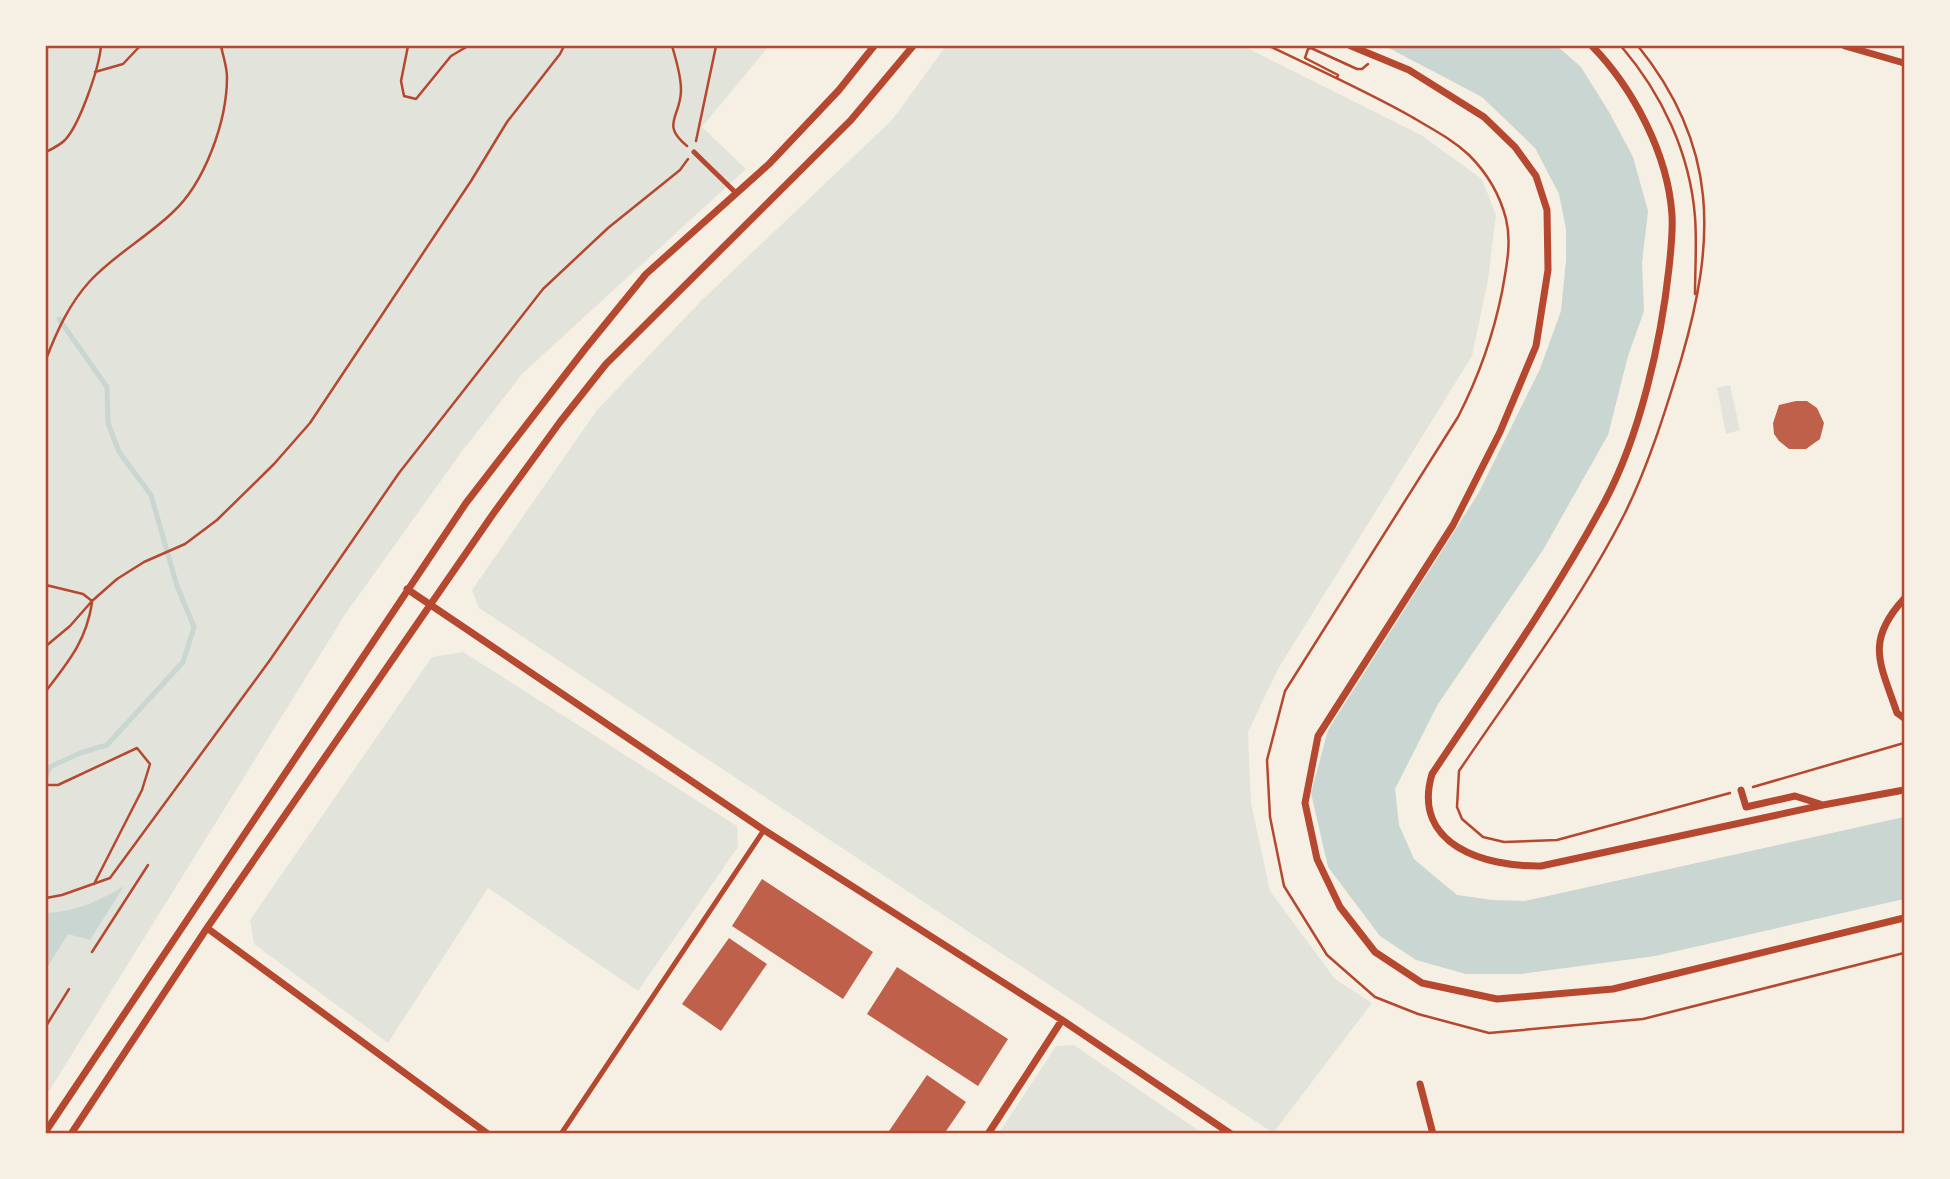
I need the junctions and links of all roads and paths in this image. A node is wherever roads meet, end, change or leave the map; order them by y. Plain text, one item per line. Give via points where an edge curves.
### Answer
1 (101, 46) edge
2 (140, 46) edge
3 (221, 46) edge
4 (408, 46) edge
5 (468, 46) edge
6 (564, 46) edge
7 (672, 46) edge
8 (716, 46) edge
9 (874, 46) edge
10 (913, 46) edge
11 (1269, 46) edge
12 (1351, 46) edge
13 (1592, 46) edge
14 (1638, 46) edge
15 (1845, 46) edge
16 (1378, 56) junction
17 (1905, 63) edge
18 (95, 72) junction
19 (1337, 78) junction
20 (46, 152) edge
21 (694, 152) junction
22 (736, 193) junction
23 (46, 359) edge
24 (46, 585) edge
25 (407, 589) junction
26 (1905, 599) edge
27 (92, 601) junction
28 (429, 605) junction
29 (46, 646) edge
30 (46, 691) edge
31 (1903, 718) edge
32 (1905, 743) edge
33 (47, 785) edge
34 (1741, 790) junction
35 (1905, 790) edge
36 (1823, 805) junction
37 (764, 830) junction
38 (148, 864) dead end
39 (94, 884) junction
40 (46, 898) edge
41 (1905, 918) edge
42 (207, 928) junction
43 (92, 952) dead end
44 (1905, 953) edge
45 (69, 989) dead end
46 (1062, 1020) junction
47 (46, 1026) edge
48 (1420, 1084) dead end
49 (46, 1131) edge
50 (71, 1133) edge
51 (488, 1133) edge
52 (561, 1133) edge
53 (988, 1133) edge
54 (1231, 1133) edge
55 (1433, 1133) edge

1 - 18 path
2 - 18 path via 123,64
3 - 23 path via 227,75 224,108 192,190 173,213 77,296
4 - 5 path via 401,81 404,96 411,99 416,99 451,56
6 - 27 path via 507,122 310,423 217,520 184,544 117,579
7 - 21 path via 681,90 673,130
8 - 21 path
9 - 22 street via 839,90
10 - 28 street via 851,120 606,364
11 - 19 path
12 - 16 street
13 - 36 street via 1609,64 1640,115 1665,177 1672,230 1655,356 1605,499 1543,607 1432,774 1428,788 1431,815 1448,842 1469,854 1519,866 1541,866
14 - 34 path via 1683,115 1698,160 1705,234 1688,336 1652,453 1625,513 1593,570 1459,771 1457,807 1462,819 1483,837 1527,842 1558,840
15 - 17 street
16 - 19 path via 1357,69 1308,50 1306,58
16 - 41 street via 1484,117 1516,147 1536,176 1547,210 1548,270 1536,346 1500,432 1453,524 1318,736 1305,803 1317,859 1340,907 1375,952 1422,982 1497,999 1613,989
18 - 20 path via 78,122 64,141
19 - 44 path via 1451,139 1471,156 1500,200 1509,244 1494,332 1477,379 1458,417 1285,691 1267,760 1270,817 1284,886 1327,955 1375,997 1489,1033 1643,1018
21 - 22 lane
21 - 39 path via 680,170 543,289 399,472 270,660 110,878
22 - 25 street via 637,285 473,494
24 - 27 path via 83,594
25 - 28 street
25 - 49 street
26 - 31 street via 1879,639 1878,658 1897,713
27 - 29 path
27 - 30 path via 89,625
28 - 37 street
28 - 42 street
32 - 34 path
33 - 39 path via 58,785 137,748 150,764 142,790
34 - 36 street via 1746,807 1795,796
35 - 36 street
37 - 46 street
37 - 52 lane
38 - 43 path
39 - 40 path
42 - 50 street
42 - 51 street
45 - 47 path
46 - 53 street
46 - 54 street
48 - 55 street

